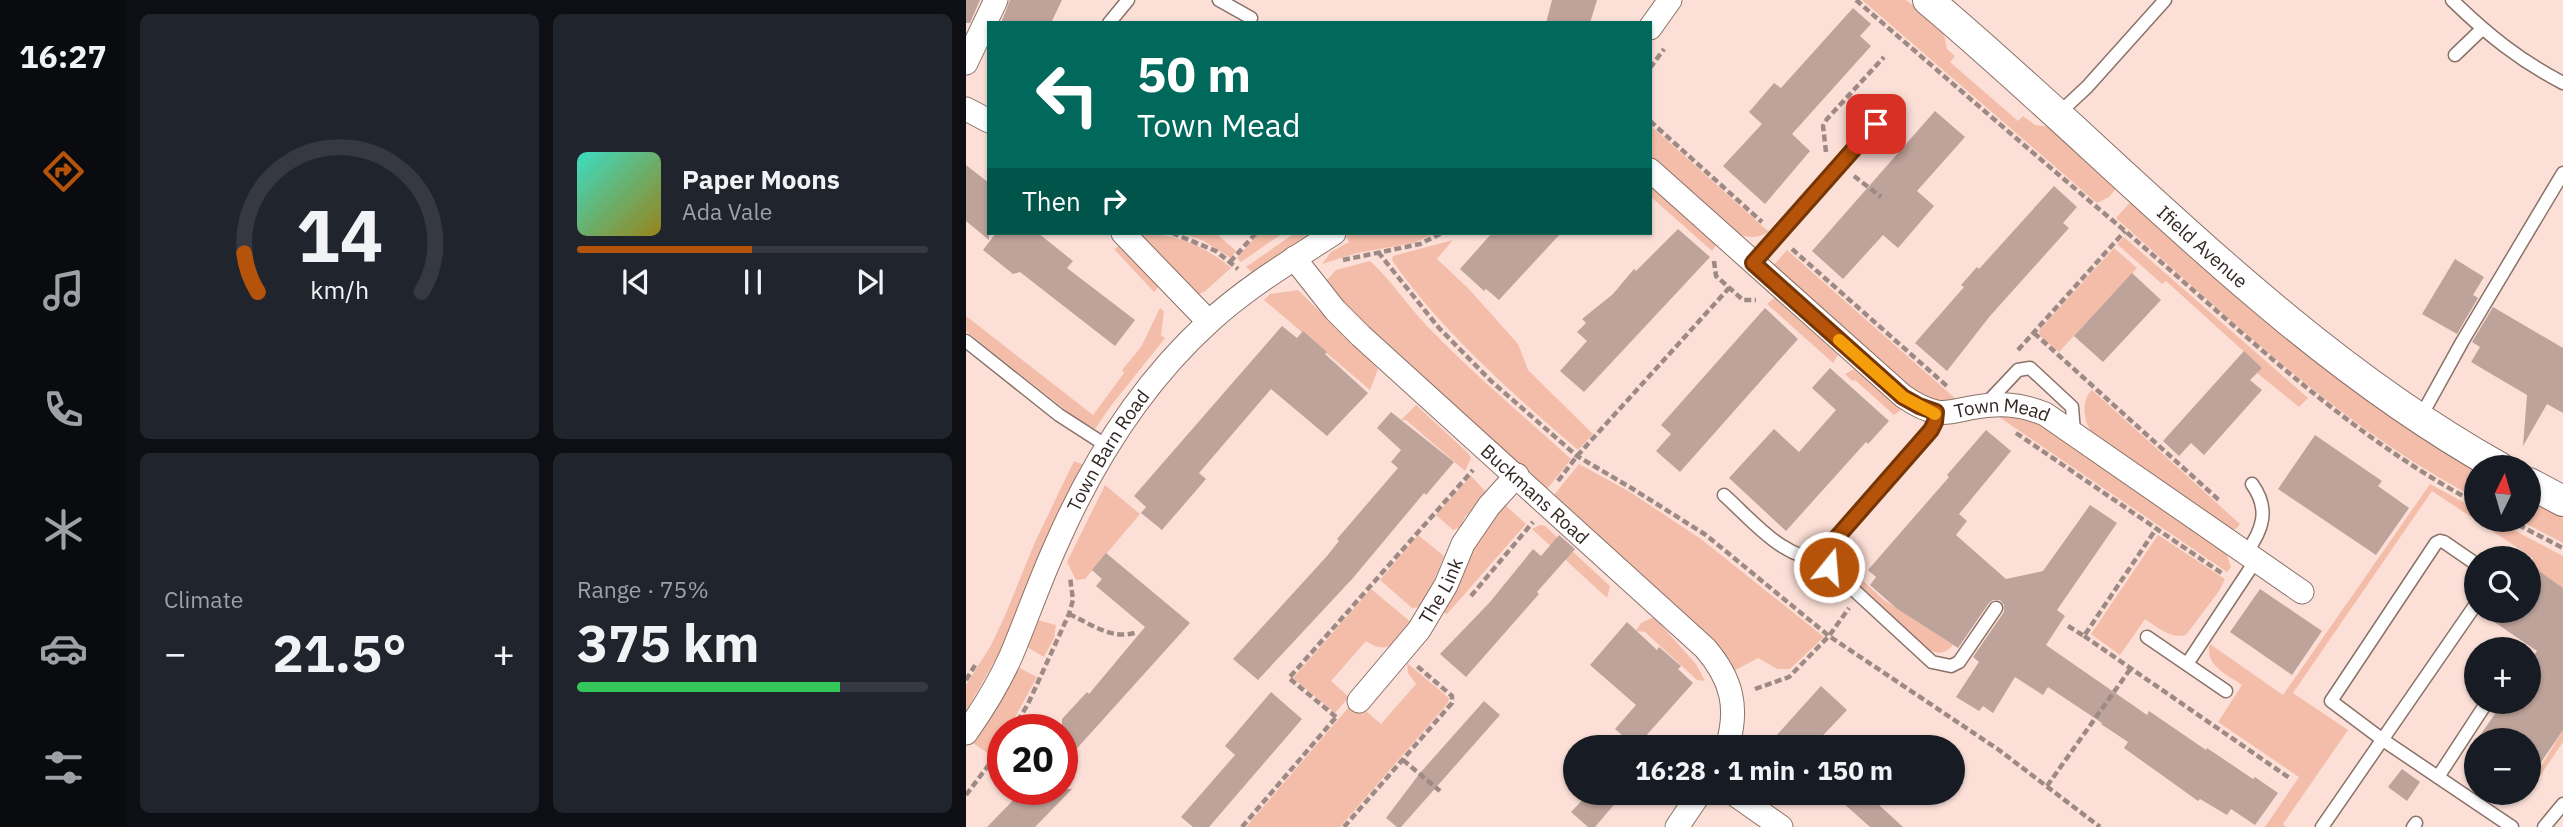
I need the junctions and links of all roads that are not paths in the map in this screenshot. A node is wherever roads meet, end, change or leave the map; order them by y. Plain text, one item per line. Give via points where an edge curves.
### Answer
1 (996, 0) edge
2 (1128, 0) edge
3 (1219, 0) edge
4 (1671, 0) edge
5 (1928, 0) edge
6 (2165, 0) edge
7 (2452, 0) edge
8 (1251, 18) dead end
9 (1111, 21) edge
10 (1652, 25) edge
11 (2482, 29) junction
12 (2455, 55) dead end
13 (966, 63) edge
14 (2563, 83) edge
15 (1894, 103) dead end
16 (966, 109) edge
17 (2058, 114) junction
18 (987, 120) edge
19 (1652, 172) edge
20 (2563, 173) edge
21 (1126, 235) edge
22 (1331, 235) edge
23 (1294, 258) junction
24 (1753, 263) junction
25 (1209, 322) junction
26 (966, 341) edge
27 (1978, 407) junction
28 (1936, 412) junction
29 (2420, 418) junction
30 (2074, 432) junction
31 (1107, 446) junction
32 (2480, 455) edge
33 (1517, 475) junction
34 (2252, 484) dead end
35 (1724, 495) dead end
36 (2464, 556) edge
37 (2251, 557) junction
38 (1826, 560) junction
39 (2302, 592) dead end
40 (1996, 608) dead end
41 (2464, 622) edge
42 (2147, 637) dead end
43 (2187, 664) junction
44 (2227, 691) dead end
45 (1359, 701) road end
46 (2479, 714) edge
47 (966, 733) edge
48 (1731, 735) edge
49 (2383, 740) junction
50 (2438, 777) junction
51 (2563, 804) edge
52 (1692, 805) edge
53 (1750, 805) edge
54 (1677, 827) edge
55 (1781, 827) edge
56 (2322, 827) edge
57 (2512, 827) edge
58 (2544, 827) edge

1 - 13 street
2 - 9 lane
3 - 8 lane
4 - 10 street
5 - 17 street, Ifield Avenue
6 - 17 lane
7 - 11 lane
11 - 12 lane
11 - 14 lane via 2528,65
15 - 24 lane
16 - 18 street
17 - 29 street, Ifield Avenue via 2253,292
19 - 24 street, Town Mead
20 - 29 lane
21 - 25 street
22 - 23 street, Town Barn Road
23 - 25 street, Town Barn Road
23 - 33 street, Buckmans Road via 1361,336
24 - 28 street, Town Mead via 1903,397
25 - 31 street, Town Barn Road via 1153,383
26 - 31 lane via 1059,415
27 - 28 street, Town Mead
27 - 30 street, Town Mead via 2026,406
27 - 30 lane via 2018,370 2031,368 2072,407
28 - 38 lane via 1931,430 1832,543
29 - 32 street, Ifield Avenue
30 - 37 street, Town Mead
31 - 47 street, Town Barn Road via 1056,545 1011,657
33 - 45 street, The Link via 1474,526 1435,606
33 - 48 street, Buckmans Road via 1721,667 1733,708
34 - 37 lane via 2259,494 2263,519
35 - 38 lane via 1787,551 1811,561
36 - 49 lane via 2444,542 2436,543 2332,697 2334,705
37 - 39 street, Town Mead
37 - 43 lane via 2239,585
38 - 40 lane via 1833,574 1857,596 1941,665 1959,662
41 - 49 lane
42 - 43 lane
43 - 44 lane
46 - 50 lane
49 - 50 lane
49 - 56 lane
50 - 57 lane
51 - 58 lane
52 - 54 street
53 - 55 street

